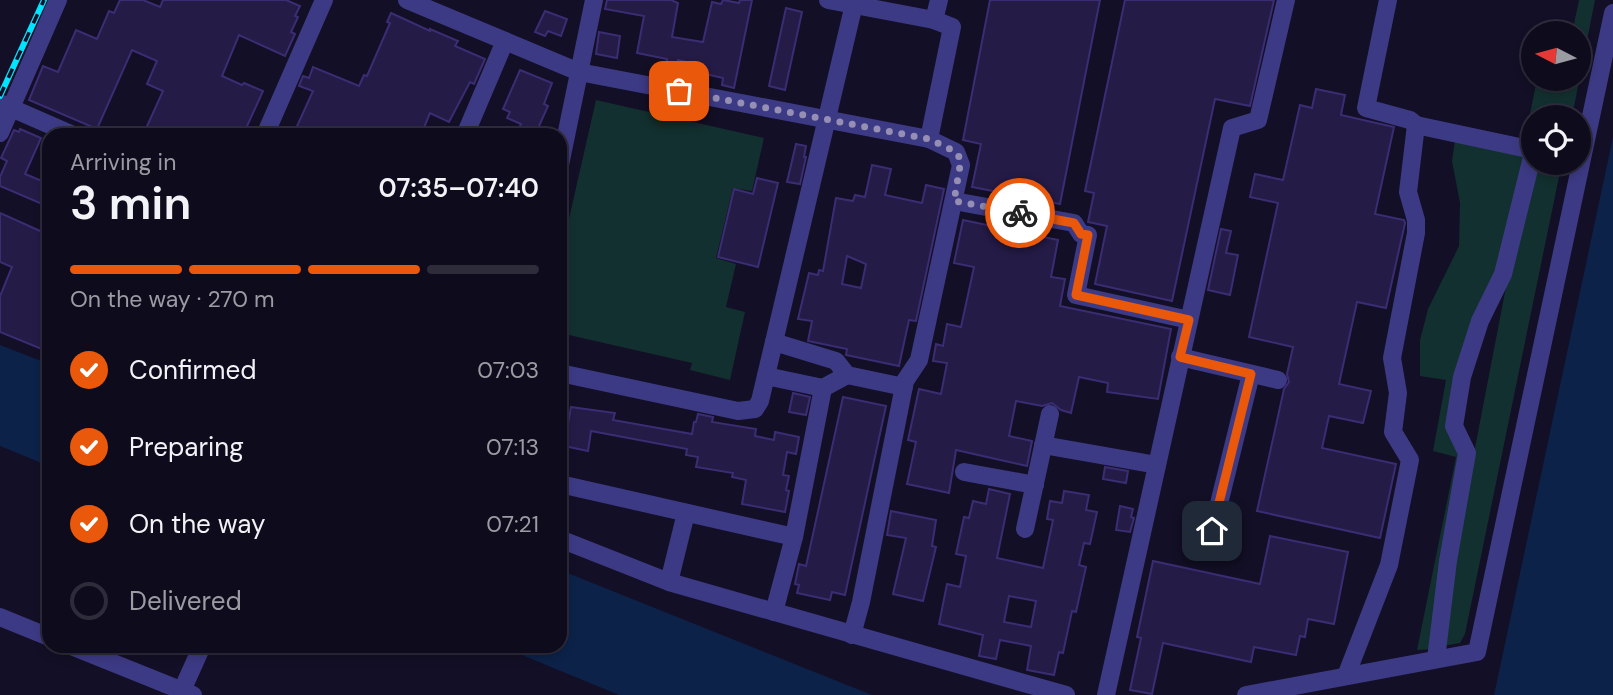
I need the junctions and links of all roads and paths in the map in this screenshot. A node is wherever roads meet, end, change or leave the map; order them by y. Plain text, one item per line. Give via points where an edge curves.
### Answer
1 (58, 0) edge
2 (324, 0) edge
3 (407, 0) edge
4 (594, 0) edge
5 (828, 0) edge
6 (939, 0) edge
7 (1286, 0) edge
8 (1388, 0) edge
9 (854, 3) edge
10 (1613, 13) edge
11 (934, 20) junction
12 (505, 41) junction
13 (579, 72) junction
14 (6, 105) edge
15 (1591, 111) edge
16 (828, 119) junction
17 (1416, 125) junction
18 (57, 128) edge
19 (268, 128) edge
20 (468, 128) edge
21 (567, 131) edge
22 (0, 133) edge
23 (929, 139) junction
24 (1521, 149) edge
25 (1527, 175) edge
26 (1577, 175) edge
27 (954, 201) junction
28 (1189, 320) junction
29 (774, 342) junction
30 (1180, 357) junction
31 (567, 374) edge
32 (847, 374) junction
33 (1251, 374) junction
34 (766, 376) junction
35 (1279, 380) dead end
36 (904, 387) junction
37 (823, 388) junction
38 (1050, 414) dead end
39 (1043, 444) junction
40 (1157, 465) junction
41 (964, 472) dead end
42 (1035, 485) junction
43 (567, 486) edge
44 (686, 513) junction
45 (1025, 529) dead end
46 (1212, 531) dead end
47 (794, 537) junction
48 (567, 542) edge
49 (669, 582) junction
50 (774, 612) junction
51 (0, 617) edge
52 (42, 634) edge
53 (852, 635) junction
54 (88, 653) edge
55 (199, 653) edge
56 (1436, 659) junction
57 (1346, 676) junction
58 (185, 693) edge
59 (1066, 695) edge
60 (1106, 695) edge
61 (1246, 695) edge

1 - 14 street
2 - 19 street
3 - 12 street
4 - 13 street
5 - 9 street
6 - 11 street
7 - 28 street via 1258,120 1231,128
8 - 17 street via 1366,108
9 - 11 street
9 - 16 street
10 - 15 street
11 - 23 street via 952,27
12 - 13 street
12 - 20 street
13 - 16 street
13 - 21 street
14 - 18 street
14 - 22 street
16 - 23 street
16 - 29 street
17 - 24 street
17 - 57 street via 1408,181 1416,233 1392,358 1398,393 1393,432 1410,460 1389,565
23 - 27 street via 956,152 961,160
25 - 56 street via 1503,274 1480,321 1462,377 1454,426 1467,453
26 - 56 street via 1477,652
27 - 28 street via 1074,223 1081,234 1088,235 1076,295
27 - 36 street via 919,360
28 - 30 street
29 - 32 street via 836,360
29 - 34 street
30 - 33 street
30 - 40 street
31 - 34 street via 746,411 755,409 760,401
32 - 36 street
32 - 37 street
33 - 35 street
33 - 46 street
34 - 37 street
36 - 53 street
37 - 47 street
38 - 39 street
39 - 40 street
39 - 42 street
40 - 60 street
41 - 42 street
42 - 45 street
43 - 44 street
44 - 47 street
44 - 49 street
47 - 50 street
48 - 49 street
49 - 50 street
50 - 53 street
51 - 52 street
53 - 59 street
54 - 58 street
55 - 58 street
56 - 57 street
57 - 61 street

